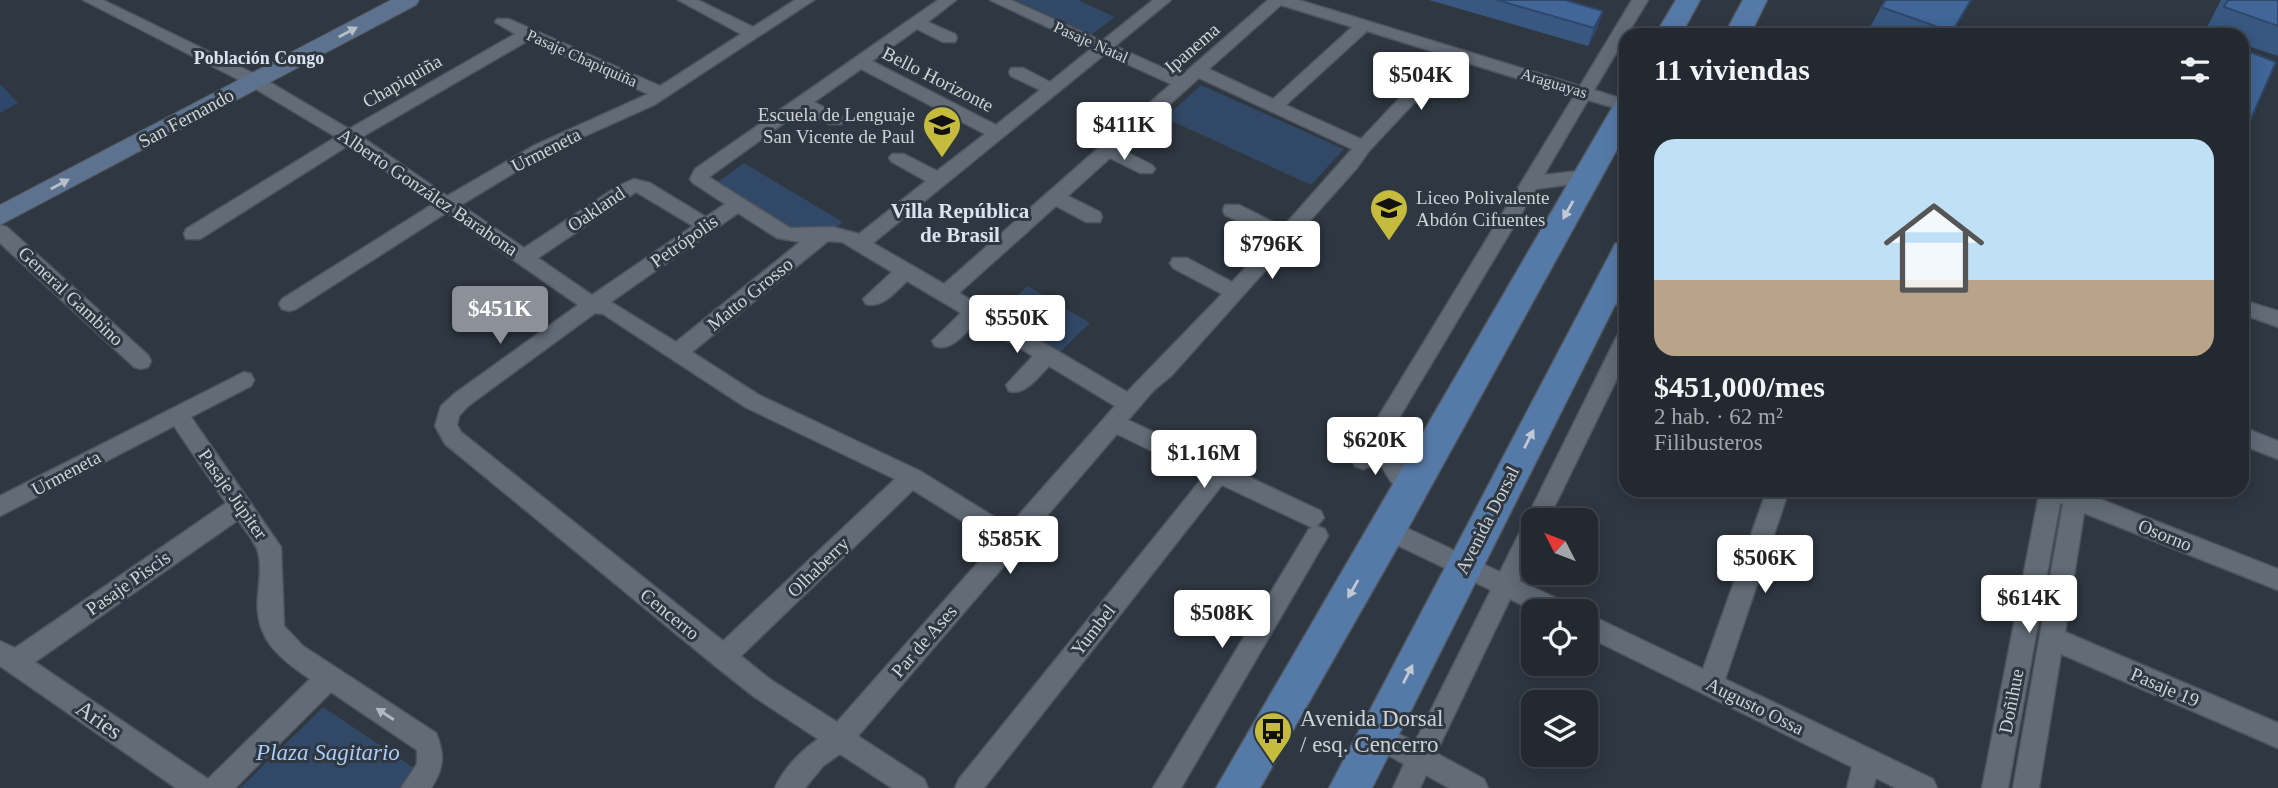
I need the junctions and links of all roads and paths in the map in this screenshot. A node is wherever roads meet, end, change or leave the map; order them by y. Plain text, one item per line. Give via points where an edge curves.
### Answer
1 (91, 0) edge
2 (408, 0) edge
3 (686, 0) edge
4 (806, 0) edge
5 (948, 0) edge
6 (998, 0) edge
7 (1163, 0) edge
8 (1280, 0) edge
9 (1640, 0) edge
10 (1688, 0) edge
11 (1755, 0) edge
12 (503, 22) dead end
13 (916, 22) junction
14 (1364, 24) junction
15 (1623, 28) edge
16 (1672, 28) edge
17 (1741, 28) edge
18 (527, 33) junction
19 (754, 34) junction
20 (1619, 36) edge
21 (949, 38) dead end
22 (1103, 48) junction
23 (1452, 52) junction
24 (860, 62) junction
25 (1198, 71) junction
26 (1017, 72) dead end
27 (255, 81) junction
28 (1183, 83) junction
29 (1052, 89) junction
30 (661, 93) junction
31 (1585, 93) junction
32 (801, 103) junction
33 (1619, 105) edge
34 (1275, 106) junction
35 (1619, 119) edge
36 (835, 120) dead end
37 (997, 133) junction
38 (349, 136) junction
39 (1363, 147) junction
40 (1108, 150) junction
41 (898, 158) dead end
42 (1146, 169) dead end
43 (1587, 176) junction
44 (939, 180) junction
45 (1531, 183) junction
46 (1055, 197) junction
47 (737, 205) junction
48 (448, 206) junction
49 (1232, 210) dead end
50 (0, 216) edge
51 (1093, 217) dead end
52 (707, 226) junction
53 (0, 232) edge
54 (193, 234) dead end
55 (822, 234) junction
56 (1286, 236) junction
57 (860, 243) junction
58 (524, 258) junction
59 (1180, 263) dead end
60 (906, 271) junction
61 (1235, 292) junction
62 (945, 294) junction
63 (1615, 297) edge
64 (873, 299) dead end
65 (289, 304) dead end
66 (592, 305) junction
67 (2249, 309) edge
68 (975, 312) junction
69 (2278, 319) edge
70 (942, 341) dead end
71 (1619, 352) edge
72 (677, 353) junction
73 (1047, 355) junction
74 (141, 361) dead end
75 (244, 380) dead end
76 (1016, 385) dead end
77 (1130, 404) junction
78 (178, 415) junction
79 (446, 419) joint
80 (1114, 423) junction
81 (1376, 439) junction
82 (2249, 439) edge
83 (2278, 450) edge
84 (1363, 460) dead end
85 (1219, 473) junction
86 (912, 477) junction
87 (1411, 490) junction
88 (1776, 497) edge
89 (2050, 497) edge
90 (2076, 497) edge
91 (2081, 497) edge
92 (241, 505) junction
93 (0, 507) edge
94 (1543, 508) edge
95 (1388, 530) junction
96 (1012, 540) junction
97 (1521, 554) edge
98 (1464, 565) junction
99 (2278, 580) edge
100 (1506, 585) junction
101 (1535, 599) edge
102 (1598, 630) edge
103 (2052, 638) junction
104 (7, 657) edge
105 (723, 657) junction
106 (329, 677) junction
107 (1710, 685) junction
108 (1377, 735) junction
109 (2278, 736) edge
110 (839, 739) junction
111 (1420, 758) junction
112 (1867, 760) junction
113 (198, 788) edge
114 (217, 788) edge
115 (414, 788) edge
116 (788, 788) edge
117 (915, 788) edge
118 (968, 788) edge
119 (1166, 788) edge
120 (1237, 788) edge
121 (1350, 788) edge
122 (1406, 788) edge
123 (1475, 788) edge
124 (1860, 788) edge
125 (1924, 788) edge
126 (1995, 788) edge
127 (2026, 788) edge

1 - 27 street, Alberto González Barahona
27 -> 2 street, San Fernando
3 - 19 street
4 - 19 street, Urmeneta
5 - 13 street, Petrópolis
6 - 22 street, Pasaje Natal
7 - 22 street
8 - 14 street, Araguayas
8 - 25 street, Ipanema
9 - 15 street
10 - 16 main road
11 - 17 main road
12 - 18 street, Pasaje Chapiquiña
13 - 21 street
13 - 24 street, Petrópolis
14 - 23 street, Araguayas
14 - 34 street
18 - 30 street, Pasaje Chapiquiña
18 - 38 street, Chapiquiña
19 - 30 street, Urmeneta
20 - 31 street
22 - 28 street, Pasaje Natal
22 - 29 street
23 - 31 street, Araguayas
23 - 39 street, Par de Ases
24 - 32 street, Petrópolis
24 - 37 street, Bello Horizonte
25 - 28 street, Ipanema
25 - 34 street
26 - 29 street
27 - 38 street, Alberto González Barahona
50 -> 27 street, San Fernando
28 - 40 street, Ipanema
29 - 37 street
30 - 48 street, Urmeneta via 541,149
31 - 33 street, Araguayas
31 - 45 street
32 - 36 street
32 - 47 street, Petrópolis via 699,176 700,183
34 - 39 street
35 - 43 main road
37 - 44 street
38 - 48 street, Alberto González Barahona
38 - 54 street, Chapiquiña
39 - 56 street, Par de Ases
40 - 42 street
40 - 46 street, Ipanema
41 - 44 street
43 - 45 street
43 -> 87 main road
44 - 57 street
45 - 81 street
46 - 51 street
46 - 62 street, Ipanema
47 - 52 street, Petrópolis
47 - 55 street via 792,236
48 - 58 street, Alberto González Barahona
48 - 65 street, Urmeneta
49 - 56 street
52 - 58 street, Oakland via 634,185
52 - 66 street, Petrópolis
53 - 74 street, General Gambino
55 - 57 street via 841,234
55 - 72 street, Matto Grosso
56 - 61 street, Par de Ases
57 - 60 street
58 - 66 street, Alberto González Barahona
59 - 61 street
60 - 62 street
60 - 64 street
61 - 77 street, Par de Ases
62 - 68 street
98 -> 63 main road, Avenida Dorsal
66 - 72 street, Alberto González Barahona via 608,308
66 - 79 street, Petrópolis via 461,400
67 - 69 street
68 - 70 street
68 - 73 street
71 - 94 street
72 - 86 street, Alberto González Barahona via 762,407
73 - 76 street
73 - 77 street
75 - 78 street, Urmeneta
77 - 80 street, Par de Ases
78 - 92 street, Pasaje Júpiter
78 - 93 street, Urmeneta
79 - 105 street, Cencerro via 453,438
80 - 85 street
80 - 96 street, Par de Ases
81 - 84 street
81 - 87 street
82 - 83 street
85 - 118 street, Yumbel
85 - 119 street via 1315,527
86 - 96 street, Alberto González Barahona
86 - 105 street, Olhaberry
87 - 95 main road
88 - 107 street
89 - 126 street, Doñihue
90 - 103 street, Doñihue
91 - 99 street, Osorno
92 - 104 street, Pasaje Piscis
92 - 106 street, Pasaje Júpiter via 272,557 268,614 275,636 282,646
95 - 98 street
95 -> 120 main road
96 - 110 street, Par de Ases
97 - 100 street
98 - 100 street
108 -> 98 main road, Avenida Dorsal
100 - 101 street
100 - 111 street
102 - 107 street, Augusto Ossa
103 - 109 street, Pasaje 19
103 - 127 street, Doñihue
104 - 113 street, Aries
105 - 110 street, Cencerro
106 - 114 street
115 -> 106 street, Pasaje Júpiter via 429,766 427,743
107 - 112 street, Augusto Ossa
108 - 111 street
108 - 121 main road, Avenida Dorsal
110 - 116 street, Par de Ases via 814,757
110 - 117 street, Cencerro
111 - 122 street
111 - 123 street
112 - 124 street
112 - 125 street, Augusto Ossa

